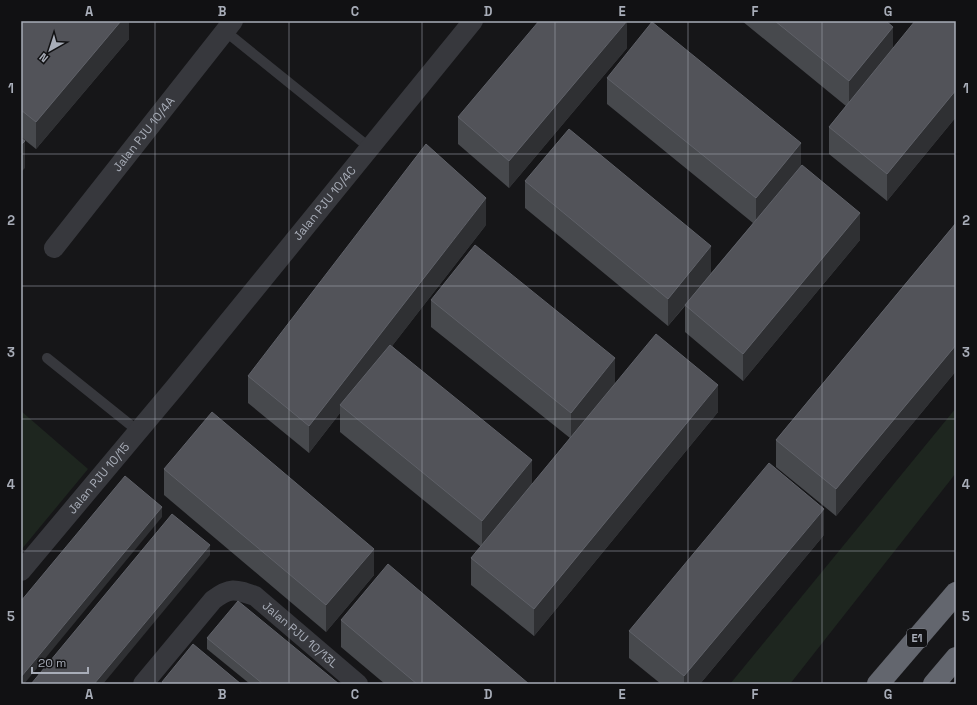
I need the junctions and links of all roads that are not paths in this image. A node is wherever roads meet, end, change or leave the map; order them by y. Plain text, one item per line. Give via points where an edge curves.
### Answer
1 (473, 21) edge
2 (229, 26) edge
3 (370, 148) junction
4 (54, 248) dead end
5 (47, 358) dead end
6 (176, 386) joint
7 (138, 431) junction
8 (21, 571) edge
9 (956, 593) edge
10 (956, 658) edge
11 (143, 684) edge
12 (358, 684) edge
13 (878, 684) edge
14 (934, 684) edge

1 - 3 street, Jalan PJU 10/4C
2 - 3 lane
2 - 4 street, Jalan PJU 10/4A
3 - 6 street, Jalan PJU 10/4C
5 - 7 lane
6 - 7 street, Jalan PJU 10/15
7 - 8 street, Jalan PJU 10/15
9 - 13 highway, E1
10 - 14 highway
11 - 12 street, Jalan PJU 10/13L via 187,642 213,600 225,591 239,590 255,596

